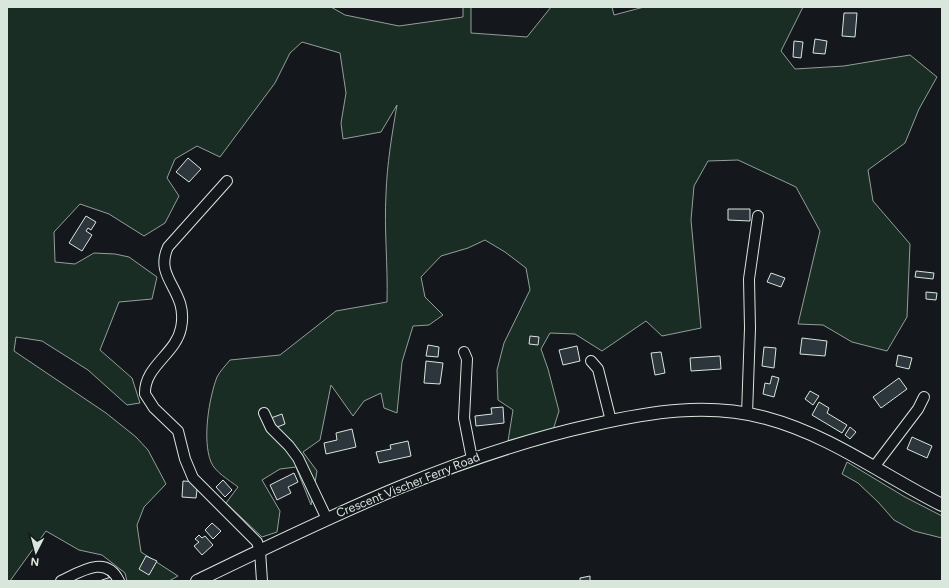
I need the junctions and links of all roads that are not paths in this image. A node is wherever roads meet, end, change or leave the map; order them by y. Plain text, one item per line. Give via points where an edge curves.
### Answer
1 (228, 181) dead end
2 (758, 216) dead end
3 (464, 352) dead end
4 (591, 361) dead end
5 (924, 397) dead end
6 (264, 413) dead end
7 (747, 414) junction
8 (611, 421) junction
9 (472, 459) junction
10 (874, 467) junction
11 (942, 505) edge
12 (327, 519) junction
13 (260, 551) junction
14 (61, 581) edge
15 (119, 581) edge
16 (197, 581) edge
17 (262, 581) edge

1 - 13 street via 168,247 163,256 165,273 182,307 181,326 174,345 147,378 145,394 154,408 178,431 193,478 253,536
2 - 7 street via 749,279
3 - 9 street via 467,359 464,418
4 - 8 street via 598,369
5 - 10 street via 918,409
6 - 12 street via 271,428 298,458
7 - 8 main road, Crescent Vischer Ferry Road via 684,409 640,414
7 - 10 main road, Crescent Vischer Ferry Road via 768,418 810,434 852,453
8 - 9 main road, Crescent Vischer Ferry Road via 558,433
9 - 12 main road, Crescent Vischer Ferry Road via 419,478
10 - 11 main road, Crescent Vischer Ferry Road
12 - 13 main road, Crescent Vischer Ferry Road
13 - 16 main road, Crescent Vischer Ferry Road
13 - 17 street
14 - 15 street via 90,567 99,566 116,574

